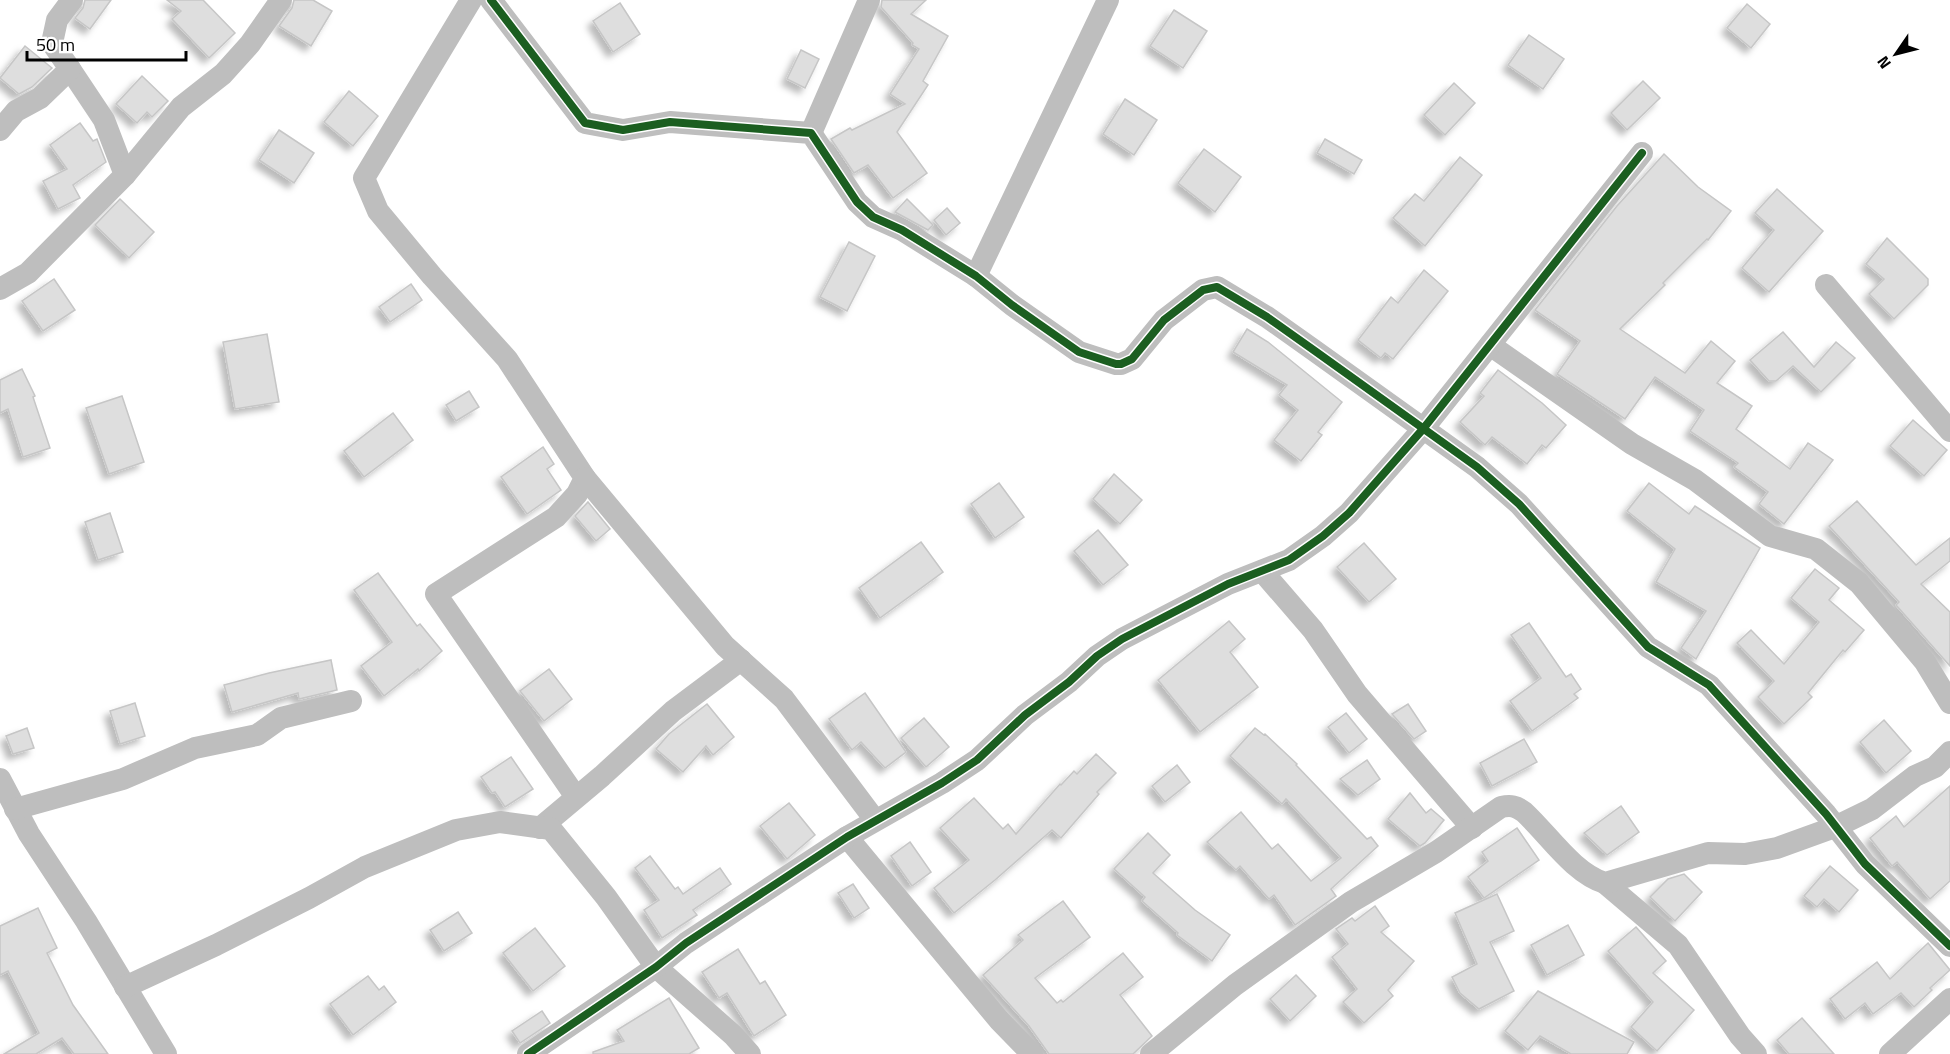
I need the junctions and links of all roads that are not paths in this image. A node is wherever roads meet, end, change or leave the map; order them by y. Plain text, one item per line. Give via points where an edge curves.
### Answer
1 (72, 0) edge
2 (280, 0) edge
3 (471, 0) edge
4 (491, 0) edge
5 (869, 0) edge
6 (1108, 0) edge
7 (69, 69) junction
8 (0, 130) edge
9 (812, 133) junction
10 (1642, 153) dead end
11 (125, 175) junction
12 (976, 276) junction
13 (1826, 285) dead end
14 (0, 289) edge
15 (1490, 345) junction
16 (1423, 429) junction
17 (1950, 431) edge
18 (585, 478) junction
19 (1262, 571) junction
20 (741, 660) junction
21 (351, 701) dead end
22 (1950, 703) edge
23 (1950, 752) edge
24 (0, 779) edge
25 (576, 797) junction
26 (15, 809) junction
27 (875, 820) junction
28 (1835, 827) junction
29 (540, 828) junction
30 (1472, 828) junction
31 (847, 837) junction
32 (1605, 883) junction
33 (1950, 946) edge
34 (656, 967) junction
35 (125, 987) junction
36 (1950, 999) edge
37 (166, 1054) edge
38 (528, 1054) edge
39 (750, 1054) edge
40 (1032, 1054) edge
41 (1151, 1054) edge
42 (1756, 1054) edge
43 (1890, 1054) edge

1 - 7 street via 57,21 52,43
2 - 11 street via 250,44 223,74 181,107
3 - 18 street via 364,178 378,211 507,359
4 - 9 street via 585,123 623,130 670,123
5 - 9 street
6 - 12 street
7 - 8 street via 40,98 16,111
7 - 11 street via 104,120
9 - 12 street via 864,211
10 - 15 street
11 - 14 street via 28,273
12 - 16 street via 1079,352 1116,364 1132,359 1164,320 1203,290 1217,287 1267,316
13 - 17 street
15 - 16 street
15 - 22 street via 1632,444 1695,480 1770,536 1816,549 1859,582 1925,662
16 - 19 street via 1349,513 1323,536 1289,560
16 - 28 street via 1477,467 1519,504 1648,647 1708,685
18 - 20 street via 718,638
18 - 25 street via 577,494 556,517 436,594
19 - 27 street via 1228,584 1122,639 1025,715 977,760
19 - 30 street via 1312,630 1357,694
20 - 25 street via 673,711
20 - 27 street via 784,699
21 - 26 street via 281,718 257,735 195,748 123,779
23 - 28 street via 1935,767 1914,776 1872,809
24 - 26 street
25 - 29 street
26 - 35 street
27 - 31 street
28 - 32 street via 1777,848 1745,854 1708,853
28 - 33 street via 1865,864
29 - 34 street via 551,829
29 - 35 street via 500,822 456,830 365,867 216,945
30 - 32 street via 1501,807 1516,806 1579,870
30 - 41 street via 1351,902 1235,985
31 - 34 street
31 - 40 street via 999,1020
32 - 42 street via 1678,945
34 - 38 street
34 - 39 street
35 - 37 street
36 - 43 street

